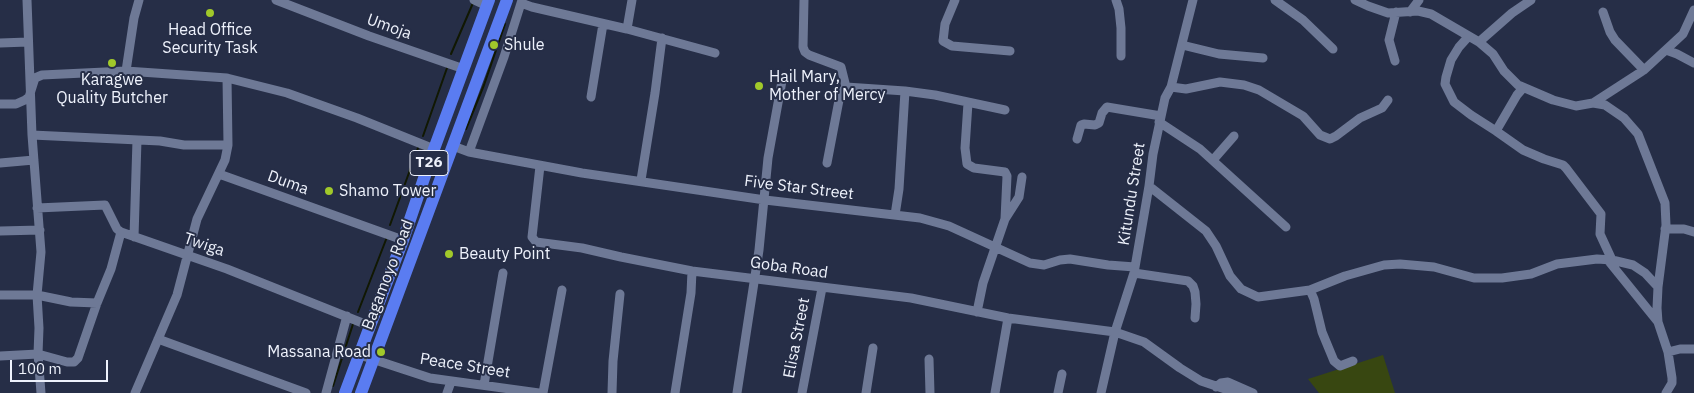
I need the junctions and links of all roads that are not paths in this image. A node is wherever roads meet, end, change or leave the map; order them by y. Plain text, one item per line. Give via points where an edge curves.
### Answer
1 (27, 0) edge
2 (139, 0) edge
3 (276, 0) edge
4 (474, 0) edge
5 (507, 0) edge
6 (632, 0) edge
7 (804, 0) edge
8 (956, 0) edge
9 (1116, 0) edge
10 (1193, 0) edge
11 (1276, 0) edge
12 (1355, 0) edge
13 (1419, 0) edge
14 (1531, 0) edge
15 (522, 1) edge
16 (488, 3) edge
17 (1694, 10) edge
18 (1396, 12) junction
19 (1410, 12) junction
20 (1603, 12) dead end
21 (603, 24) junction
22 (627, 29) junction
23 (1468, 37) junction
24 (662, 38) junction
25 (28, 42) junction
26 (1479, 42) junction
27 (0, 43) edge
28 (1182, 45) junction
29 (1333, 49) dead end
30 (1666, 50) junction
31 (1010, 51) dead end
32 (715, 53) dead end
33 (1121, 56) dead end
34 (1263, 58) dead end
35 (1395, 61) dead end
36 (1694, 63) edge
37 (464, 69) junction
38 (1644, 70) junction
39 (126, 71) junction
40 (227, 78) junction
41 (782, 81) dead end
42 (32, 86) junction
43 (846, 87) junction
44 (1171, 87) junction
45 (1523, 88) junction
46 (905, 91) junction
47 (591, 97) dead end
48 (1388, 100) dead end
49 (968, 103) junction
50 (1594, 103) junction
51 (0, 104) edge
52 (1005, 110) dead end
53 (1160, 119) junction
54 (1496, 131) junction
55 (32, 135) junction
56 (1234, 136) dead end
57 (1077, 139) dead end
58 (137, 140) junction
59 (228, 144) junction
60 (453, 146) junction
61 (434, 149) junction
62 (469, 152) junction
63 (34, 160) junction
64 (1213, 160) junction
65 (0, 163) edge
66 (827, 163) dead end
67 (540, 166) junction
68 (220, 174) junction
69 (1022, 177) dead end
70 (641, 180) junction
71 (1150, 186) junction
72 (765, 200) junction
73 (37, 208) junction
74 (895, 215) junction
75 (1005, 219) junction
76 (1286, 227) dead end
77 (1665, 229) junction
78 (40, 230) junction
79 (0, 231) edge
80 (121, 232) junction
81 (1694, 232) edge
82 (134, 237) junction
83 (403, 240) junction
84 (995, 247) junction
85 (188, 256) junction
86 (1609, 259) junction
87 (1134, 270) junction
88 (692, 271) junction
89 (503, 273) dead end
90 (754, 278) junction
91 (1658, 287) junction
92 (822, 288) junction
93 (562, 290) dead end
94 (1310, 290) junction
95 (620, 294) dead end
96 (0, 295) edge
97 (37, 295) junction
98 (97, 302) junction
99 (977, 312) junction
100 (347, 316) junction
101 (1008, 318) junction
102 (1195, 318) dead end
103 (1658, 322) junction
104 (370, 326) junction
105 (1115, 332) junction
106 (158, 339) junction
107 (873, 348) dead end
108 (1694, 349) edge
109 (1668, 352) junction
110 (38, 354) junction
111 (360, 355) junction
112 (0, 356) edge
113 (929, 359) dead end
114 (373, 360) junction
115 (1353, 361) dead end
116 (1062, 374) dead end
117 (451, 382) junction
118 (484, 385) junction
119 (1216, 386) junction
120 (1253, 392) edge
121 (41, 393) edge
122 (135, 393) edge
123 (306, 393) edge
124 (326, 393) edge
125 (345, 393) edge
126 (361, 393) edge
127 (448, 393) edge
128 (538, 393) edge
129 (543, 393) edge
130 (612, 393) edge
131 (675, 393) edge
132 (737, 393) edge
133 (802, 393) edge
134 (866, 393) edge
135 (930, 393) edge
136 (995, 393) edge
137 (1058, 393) edge
138 (1101, 393) edge
139 (1237, 393) edge
140 (1246, 393) edge
141 (1260, 393) edge
142 (1666, 393) edge

1 - 25 street
2 - 39 street
3 - 37 street, Umoja
4 - 16 street
5 - 60 highway, Bagamoyo Road / T26
6 - 22 street
7 - 43 street via 805,52 840,67
8 - 31 street via 945,24 942,38 945,43
9 - 33 street
10 - 28 street, Kitundu Street
11 - 29 street
12 - 18 street via 1378,10
13 - 19 street
14 - 26 street
15 - 21 street via 532,7
15 - 62 street
16 - 37 highway, Bagamoyo Road / T26
17 - 30 street via 1683,34
18 - 19 street
18 - 35 street via 1389,40
19 - 23 street via 1431,14
20 - 38 street via 1615,40
21 - 22 street
21 - 47 street
22 - 24 street
23 - 26 street
23 - 54 street via 1451,60 1445,84 1454,102
24 - 32 street
24 - 70 street
25 - 27 street
25 - 42 street
26 - 45 street
28 - 34 street via 1219,54
28 - 44 street, Kitundu Street
30 - 36 street
30 - 38 street
37 - 61 highway, Bagamoyo Road / T26
38 - 50 street
39 - 40 street
39 - 42 street via 42,75 35,78
40 - 59 street
40 - 61 street via 287,92
41 - 72 street via 768,158
42 - 51 street via 25,100 16,104
42 - 55 street
43 - 46 street
43 - 66 street via 840,95
44 - 48 street via 1186,89 1220,82 1259,90 1303,116 1320,135 1330,139 1360,118 1382,108
44 - 53 street, Kitundu Street
45 - 50 street via 1564,104
45 - 54 street
46 - 49 street
46 - 74 street
49 - 52 street
49 - 75 street via 967,164 974,168 1006,172
50 - 77 street via 1605,105 1624,118 1638,134 1665,203
53 - 57 street via 1107,107 1099,123 1081,125
53 - 64 street
53 - 71 street, Kitundu Street via 1152,154
54 - 86 street via 1523,150 1566,168 1601,214 1600,234
55 - 58 street
55 - 63 street
56 - 64 street
58 - 59 street via 184,145
58 - 82 street
59 - 68 street
60 - 62 street, Five Star Street
60 - 114 highway, Bagamoyo Road / T26
61 - 83 highway, Bagamoyo Road / T26
62 - 67 street, Five Star Street
63 - 65 street
63 - 73 street
64 - 76 street
67 - 70 street, Five Star Street
67 - 88 street, Goba Road via 532,238 536,242 582,248
68 - 83 street, Duma
68 - 85 street via 198,219
69 - 75 street via 1019,198
70 - 72 street, Five Star Street
71 - 87 street, Kitundu Street
71 - 94 street via 1206,231 1230,276 1241,288 1262,298
72 - 74 street, Five Star Street
72 - 90 street
73 - 78 street
73 - 80 street via 105,205
74 - 84 street, Five Star Street via 949,226
75 - 84 street
77 - 81 street
77 - 91 street
78 - 79 street
78 - 97 street
80 - 82 street, Twiga
80 - 98 street via 111,269
82 - 85 street, Twiga
83 - 104 highway, Bagamoyo Road / T26
84 - 87 street, Five Star Street via 1044,265 1070,259
84 - 99 street
85 - 100 street, Twiga
85 - 106 street via 178,296
86 - 91 street via 1640,269
86 - 94 street via 1566,262 1531,274 1488,278 1465,276 1434,267 1384,265
86 - 103 street
87 - 102 street, Five Star Street via 1188,281 1200,305
87 - 105 street, Kitundu Street
88 - 90 street, Goba Road
88 - 131 street
89 - 118 street
90 - 92 street, Goba Road
90 - 132 street
91 - 103 street
92 - 99 street, Goba Road via 911,298
92 - 133 street, Elisa Street
93 - 129 street
94 - 115 street via 1334,361 1340,366
95 - 130 street
96 - 97 street
97 - 98 street via 71,302
97 - 110 street
98 - 110 street via 74,362
99 - 101 street, Goba Road
100 - 104 street, Twiga
100 - 124 street
101 - 105 street, Goba Road
101 - 136 street
103 - 109 street
104 - 111 highway, Bagamoyo Road / T26
105 - 119 street, Goba Road via 1144,342 1191,376
105 - 138 street, Kitundu Street
106 - 122 street
106 - 123 street
107 - 134 street
108 - 109 street
109 - 142 street via 1672,383
110 - 112 street
110 - 121 street
111 - 114 street, Peace Street
111 - 125 highway, Bagamoyo Road / T26
113 - 135 street
114 - 117 street, Peace Street
114 - 126 highway, Bagamoyo Road / T26
116 - 137 street
117 - 118 street, Peace Street
117 - 127 street
118 - 128 street, Peace Street
119 - 120 street via 1228,382
119 - 139 street, Goba Road
120 - 140 street
120 - 141 street

